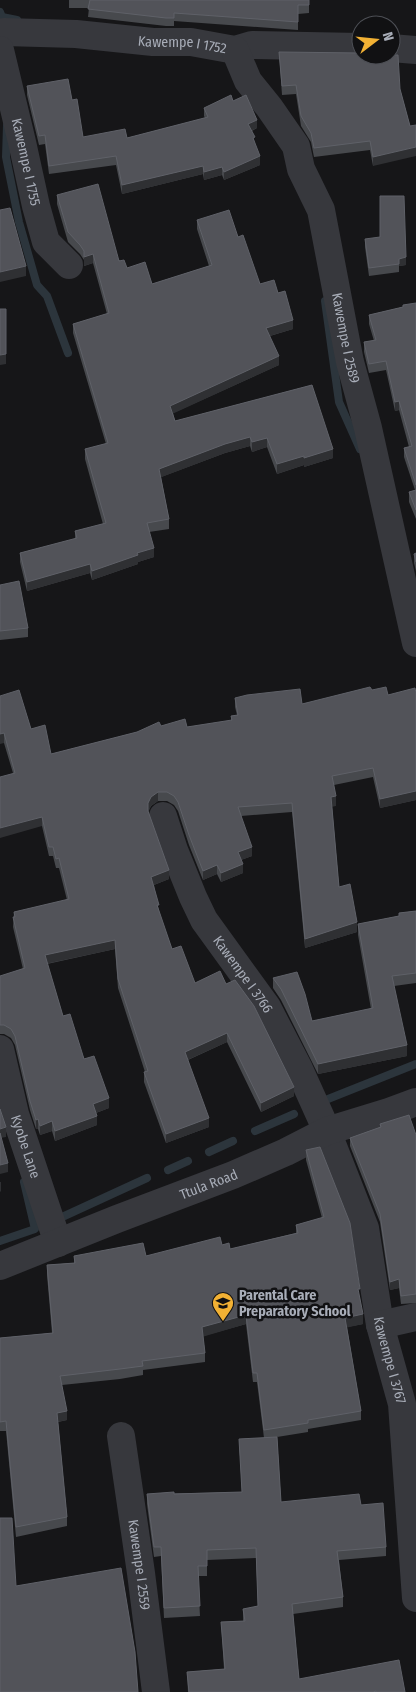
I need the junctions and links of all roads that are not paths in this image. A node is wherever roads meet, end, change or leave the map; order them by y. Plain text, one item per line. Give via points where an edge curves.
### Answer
1 (1, 36) edge
2 (351, 47) edge
3 (401, 49) edge
4 (235, 50) junction
5 (416, 50) edge
6 (69, 264) dead end
7 (416, 643) edge
8 (162, 816) dead end
9 (0, 1049) edge
10 (416, 1102) edge
11 (327, 1131) junction
12 (58, 1243) junction
13 (0, 1266) edge
14 (416, 1317) edge
15 (380, 1325) junction
16 (122, 1436) dead end
17 (416, 1598) edge
18 (156, 1692) edge

1 - 4 street, Kawempe I 1752 via 76,34 153,42 191,42
1 - 6 street, Kawempe I 1755 via 46,242
2 - 4 street, Kawempe I 1752 via 252,45
3 - 5 street
4 - 7 street, Kawempe I 2589 via 248,81 296,146 301,169 321,210 350,362
8 - 11 street, Kawempe I 3766 via 204,920 267,1007
9 - 12 street, Kyobe Lane via 15,1114
10 - 11 street, Ttula Road
11 - 12 street, Ttula Road via 234,1176
11 - 15 street, Kawempe I 3767 via 365,1228
12 - 13 street, Ttula Road
14 - 15 street
15 - 17 street, Kawempe I 3767 via 402,1404
16 - 18 street, Kawempe I 2559

